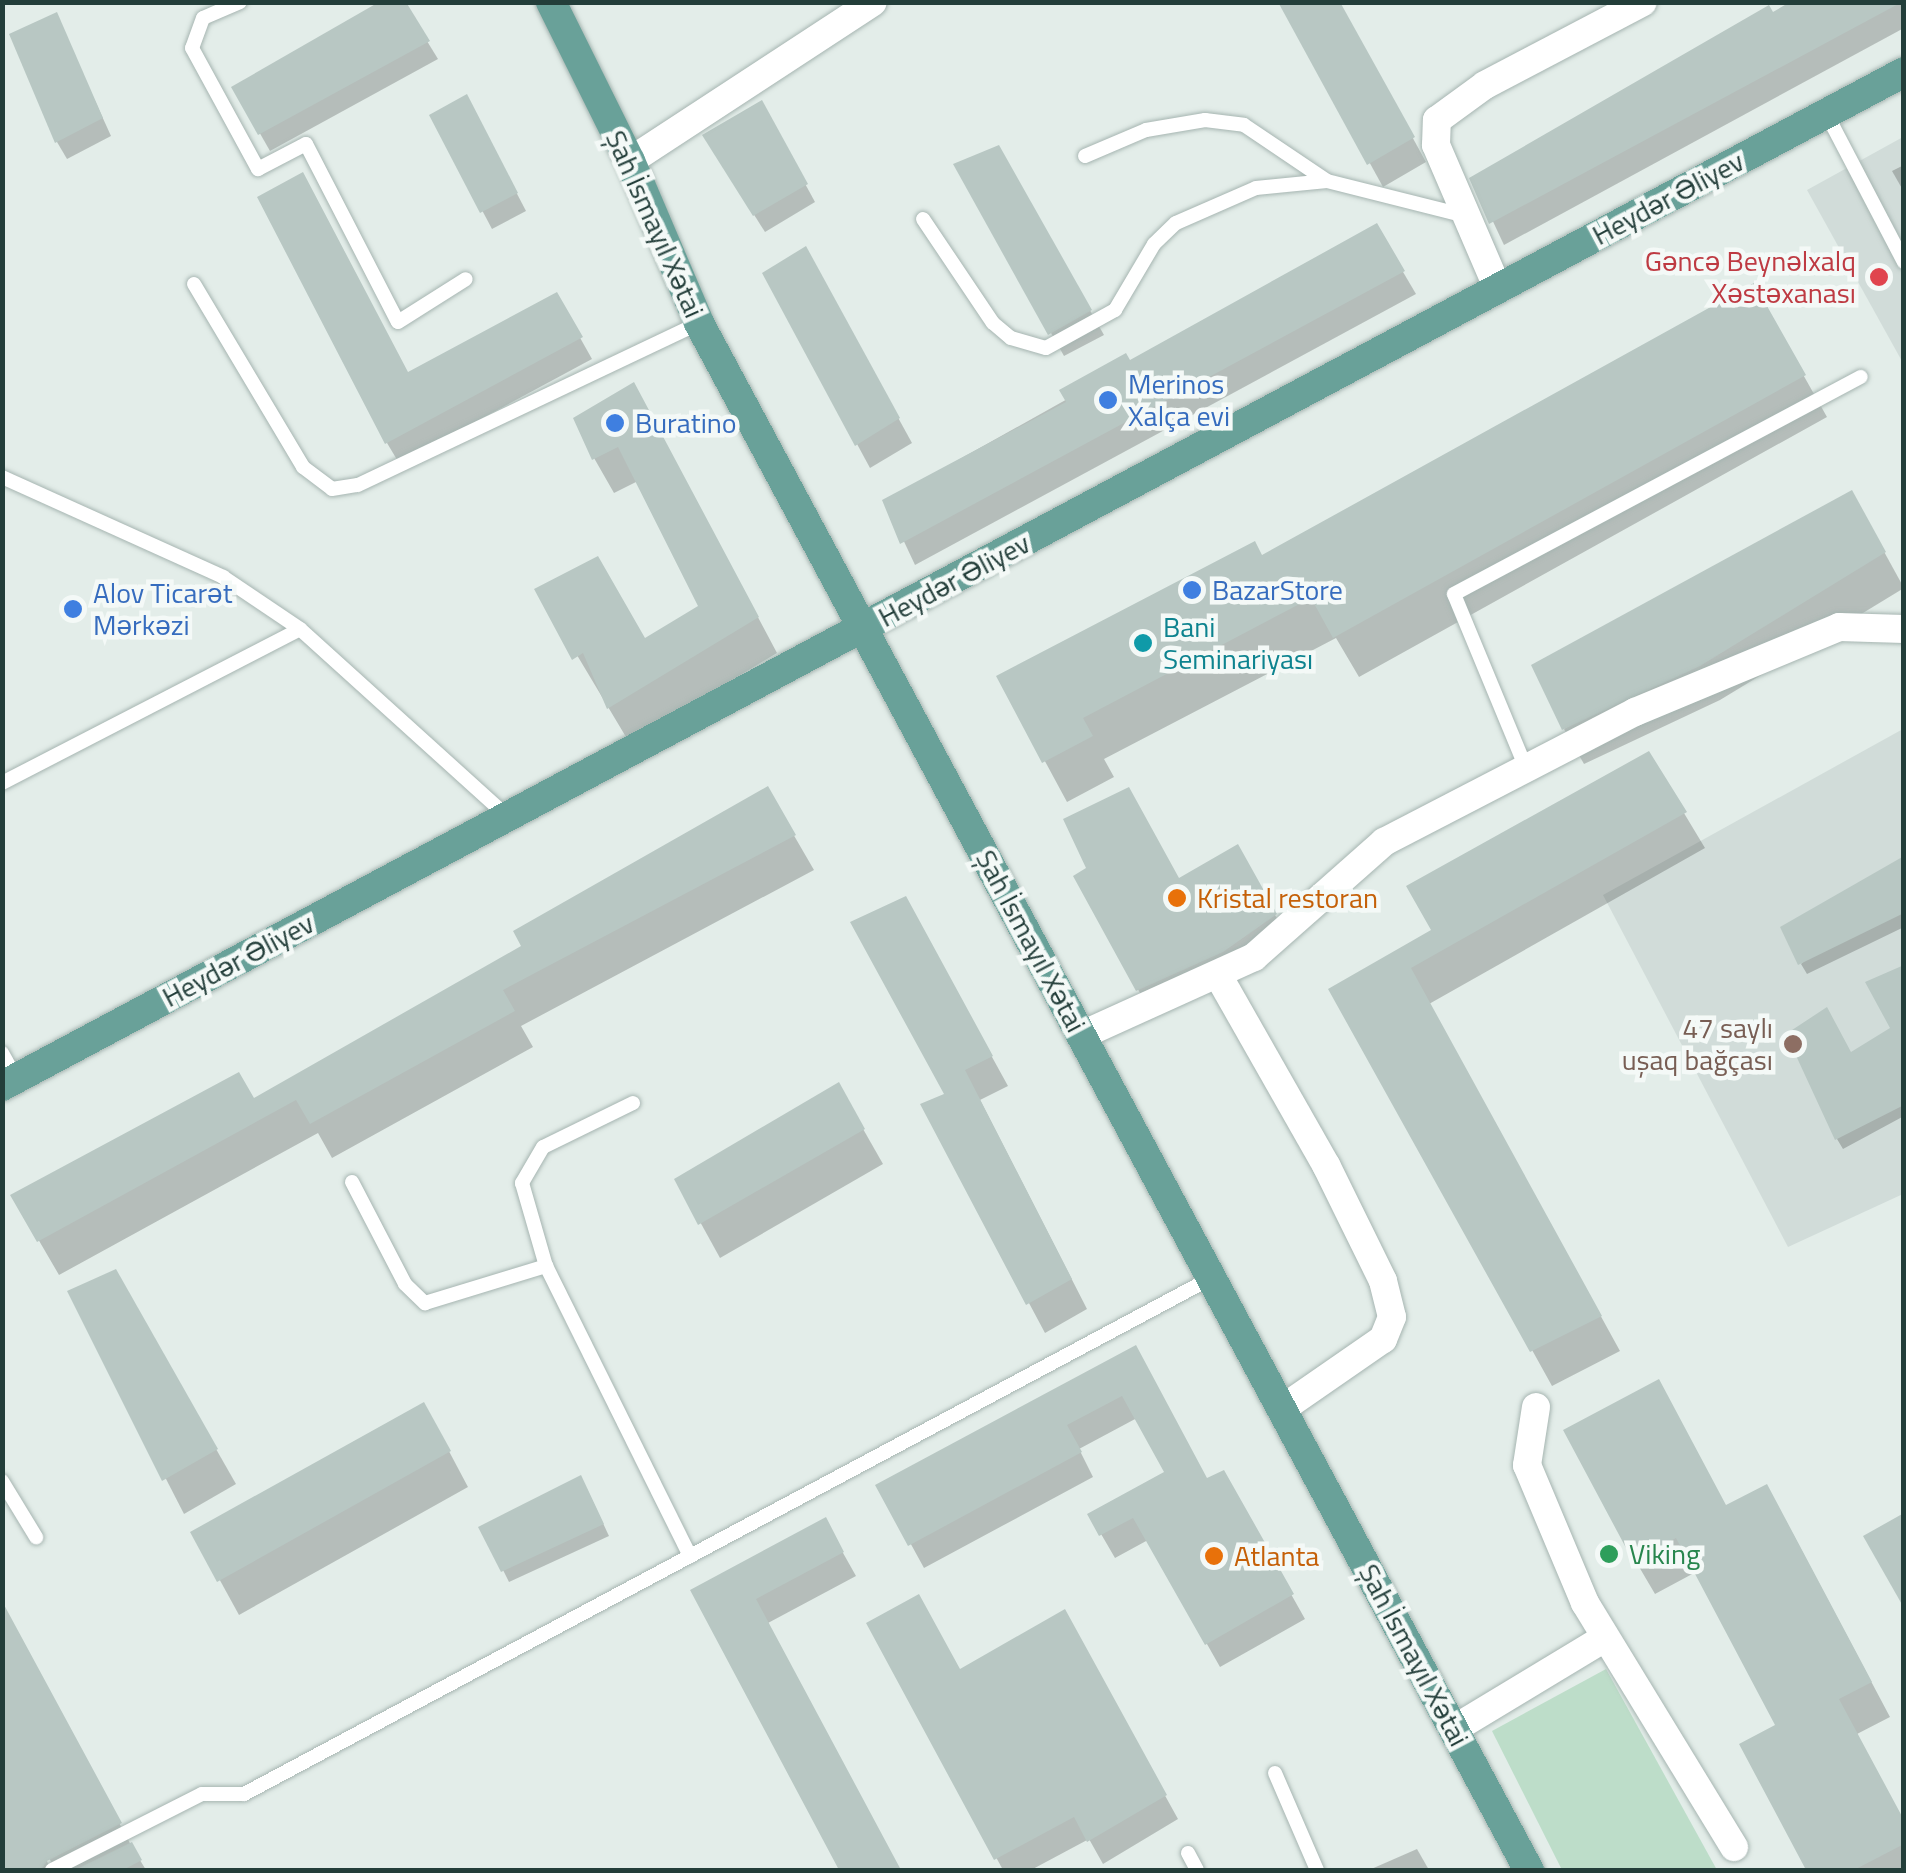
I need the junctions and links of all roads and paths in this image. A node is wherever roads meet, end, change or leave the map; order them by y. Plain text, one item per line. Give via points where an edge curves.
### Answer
1 (240, 2) edge
2 (552, 2) edge
3 (873, 2) edge
4 (1643, 2) edge
5 (1904, 72) edge
6 (1826, 114) junction
7 (1085, 156) dead end
8 (630, 160) junction
9 (1328, 181) junction
10 (1466, 216) junction
11 (923, 219) dead end
12 (1904, 262) edge
13 (466, 278) dead end
14 (194, 284) dead end
15 (1498, 290) junction
16 (699, 323) junction
17 (1861, 377) dead end
18 (2, 477) edge
19 (864, 628) junction
20 (1904, 628) edge
21 (300, 629) junction
22 (1526, 768) junction
23 (2, 782) edge
24 (508, 818) junction
25 (1218, 975) junction
26 (1082, 1035) junction
27 (7, 1072) edge
28 (633, 1103) dead end
29 (352, 1182) dead end
30 (546, 1266) junction
31 (1212, 1278) junction
32 (1536, 1407) dead end
33 (1282, 1409) junction
34 (2, 1481) edge
35 (36, 1537) dead end
36 (690, 1556) junction
37 (1605, 1638) junction
38 (1454, 1729) junction
39 (1274, 1773) dead end
40 (1734, 1847) dead end
41 (1188, 1854) dead end
42 (52, 1870) edge
43 (1197, 1870) edge
44 (1317, 1870) edge
45 (1529, 1870) edge

1 - 13 lane via 202,18 192,48 258,169 306,144 398,322
2 - 8 main road, Şah İsmayıl Xətai
3 - 8 street
4 - 10 street via 1485,85 1437,120 1436,145
5 - 6 main road, Heydər Əliyev
6 - 12 lane
6 - 15 main road, Heydər Əliyev
7 - 9 lane via 1146,130 1204,120 1244,125
8 - 16 main road, Şah İsmayıl Xətai
9 - 10 lane
9 - 11 lane via 1270,186 1206,205 1154,244 1115,310 1046,348 1011,338 993,323
10 - 15 street
14 - 16 lane via 303,467 332,490 358,485
15 - 19 main road, Heydər Əliyev
16 - 19 main road, Şah İsmayıl Xətai
17 - 22 lane via 1454,594
18 - 21 lane via 224,577
19 - 24 main road, Heydər Əliyev
19 - 26 main road, Şah İsmayıl Xətai
20 - 22 street via 1839,627 1635,712
21 - 23 lane
21 - 24 lane
22 - 25 street via 1384,842 1267,947
24 - 27 main road, Heydər Əliyev
25 - 26 street
25 - 33 street via 1326,1165 1383,1281 1392,1317 1383,1339
26 - 31 main road, Şah İsmayıl Xətai
28 - 30 lane via 543,1147 528,1164 522,1182
29 - 30 lane via 406,1284 424,1303
30 - 36 lane
31 - 33 main road, Şah İsmayıl Xətai
31 - 36 lane
32 - 37 street via 1527,1465
33 - 38 main road, Şah İsmayıl Xətai
34 - 35 lane
36 - 42 lane via 244,1794 202,1794
37 - 38 street
37 - 40 street
38 - 45 main road, Şah İsmayıl Xətai
39 - 44 lane
41 - 43 lane

